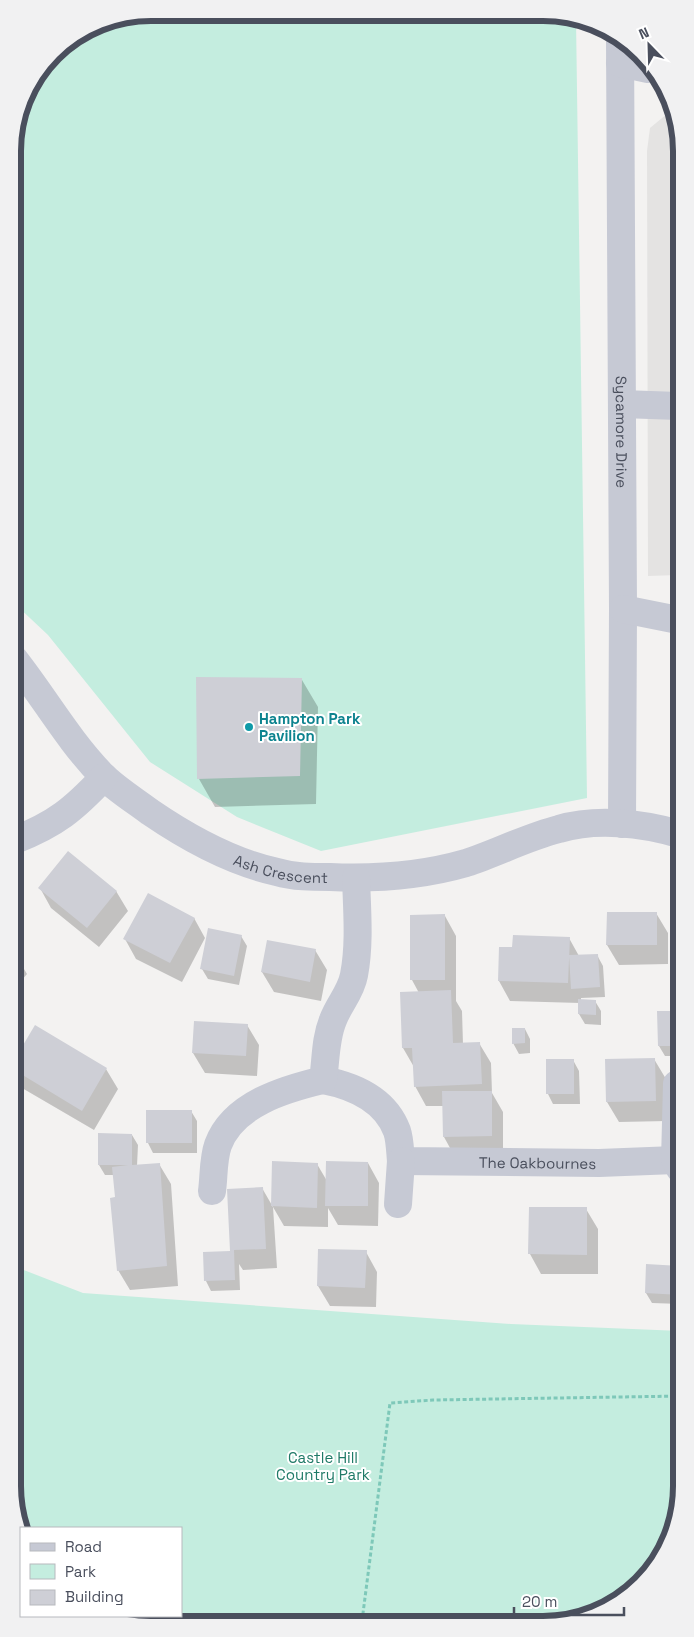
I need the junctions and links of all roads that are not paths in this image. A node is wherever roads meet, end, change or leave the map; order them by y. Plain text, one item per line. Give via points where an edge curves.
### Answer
1 (620, 52) edge
2 (622, 404) junction
3 (673, 406) edge
4 (623, 610) junction
5 (673, 619) edge
6 (22, 669) edge
7 (104, 777) junction
8 (622, 824) junction
9 (672, 832) edge
10 (21, 837) edge
11 (356, 878) junction
12 (323, 1080) junction
13 (401, 1161) junction
14 (672, 1164) edge
15 (212, 1191) dead end
16 (398, 1204) dead end

1 - 2 street, Sycamore Drive
2 - 3 street
2 - 4 street, Sycamore Drive
4 - 5 street
4 - 8 street, Sycamore Drive
6 - 7 street, Ash Crescent via 86,758
7 - 10 street via 66,814
7 - 11 street, Ash Crescent via 193,839 248,864 277,873
8 - 9 street, Ash Crescent via 644,825
8 - 11 street, Ash Crescent via 578,824 428,872
11 - 12 street via 354,974 329,1031
12 - 13 street via 348,1087 381,1105 396,1130
12 - 15 street via 261,1102 232,1122 218,1147
13 - 14 street, The Oakbournes
13 - 16 street

